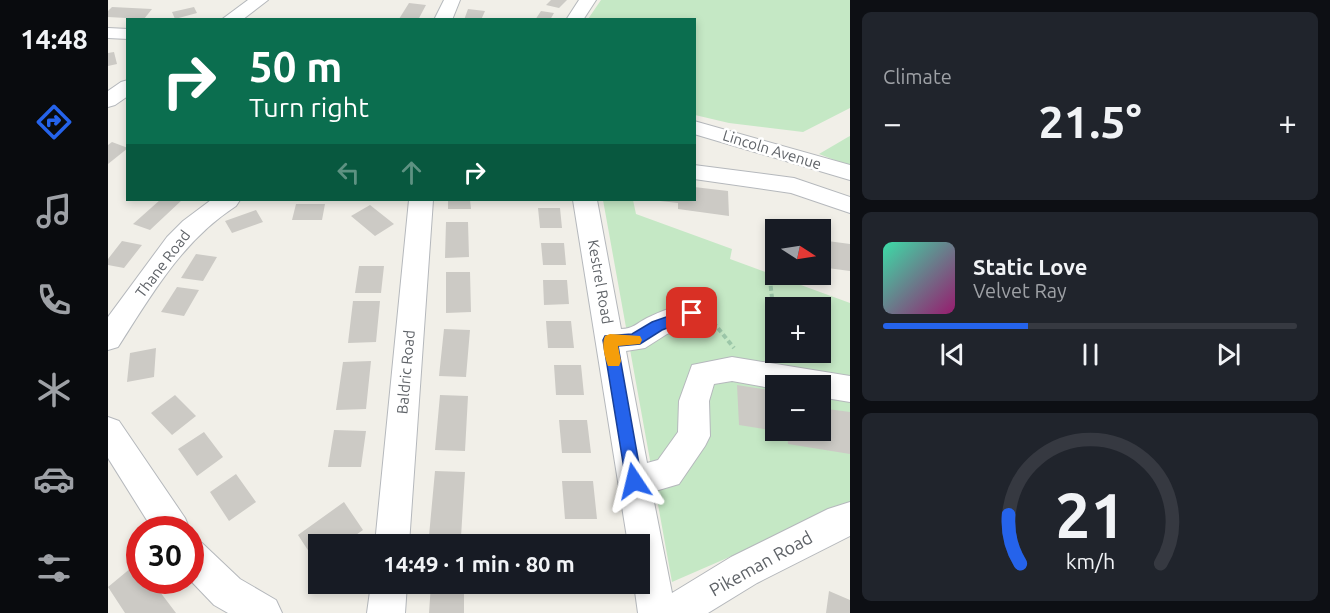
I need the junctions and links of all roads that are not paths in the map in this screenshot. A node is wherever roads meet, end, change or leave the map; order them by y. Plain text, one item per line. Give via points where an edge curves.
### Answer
1 (260, 0) edge
2 (273, 0) edge
3 (452, 0) edge
4 (588, 0) edge
5 (231, 18) edge
6 (247, 18) edge
7 (444, 18) edge
8 (575, 18) edge
9 (108, 33) edge
10 (126, 34) edge
11 (126, 88) edge
12 (126, 99) edge
13 (108, 101) edge
14 (108, 112) edge
15 (696, 128) edge
16 (696, 172) edge
17 (850, 173) edge
18 (226, 201) edge
19 (421, 201) edge
20 (585, 201) edge
21 (850, 205) edge
22 (692, 313) dead end
23 (108, 339) edge
24 (610, 340) junction
25 (850, 389) edge
26 (108, 431) edge
27 (634, 481) junction
28 (164, 516) edge
29 (850, 519) edge
30 (393, 534) edge
31 (204, 569) edge
32 (388, 594) edge
33 (263, 613) edge
34 (386, 613) edge
35 (657, 613) edge
36 (674, 613) edge

1 - 5 street
2 - 6 street
3 - 7 street
4 - 8 street
9 - 10 street
11 - 13 street
12 - 14 street
15 - 17 street, Lincoln Avenue
16 - 21 street via 794,186
18 - 23 street, Thane Road via 189,227
19 - 30 street, Baldric Road
20 - 24 street, Kestrel Road
22 - 24 street via 657,326 635,340
24 - 27 street, Kestrel Road
25 - 27 street via 732,369 702,374 694,400 694,436 668,473
26 - 28 street
27 - 35 street, Kestrel Road
29 - 36 street, Pikeman Road via 744,570
31 - 33 street via 227,592
32 - 34 street

